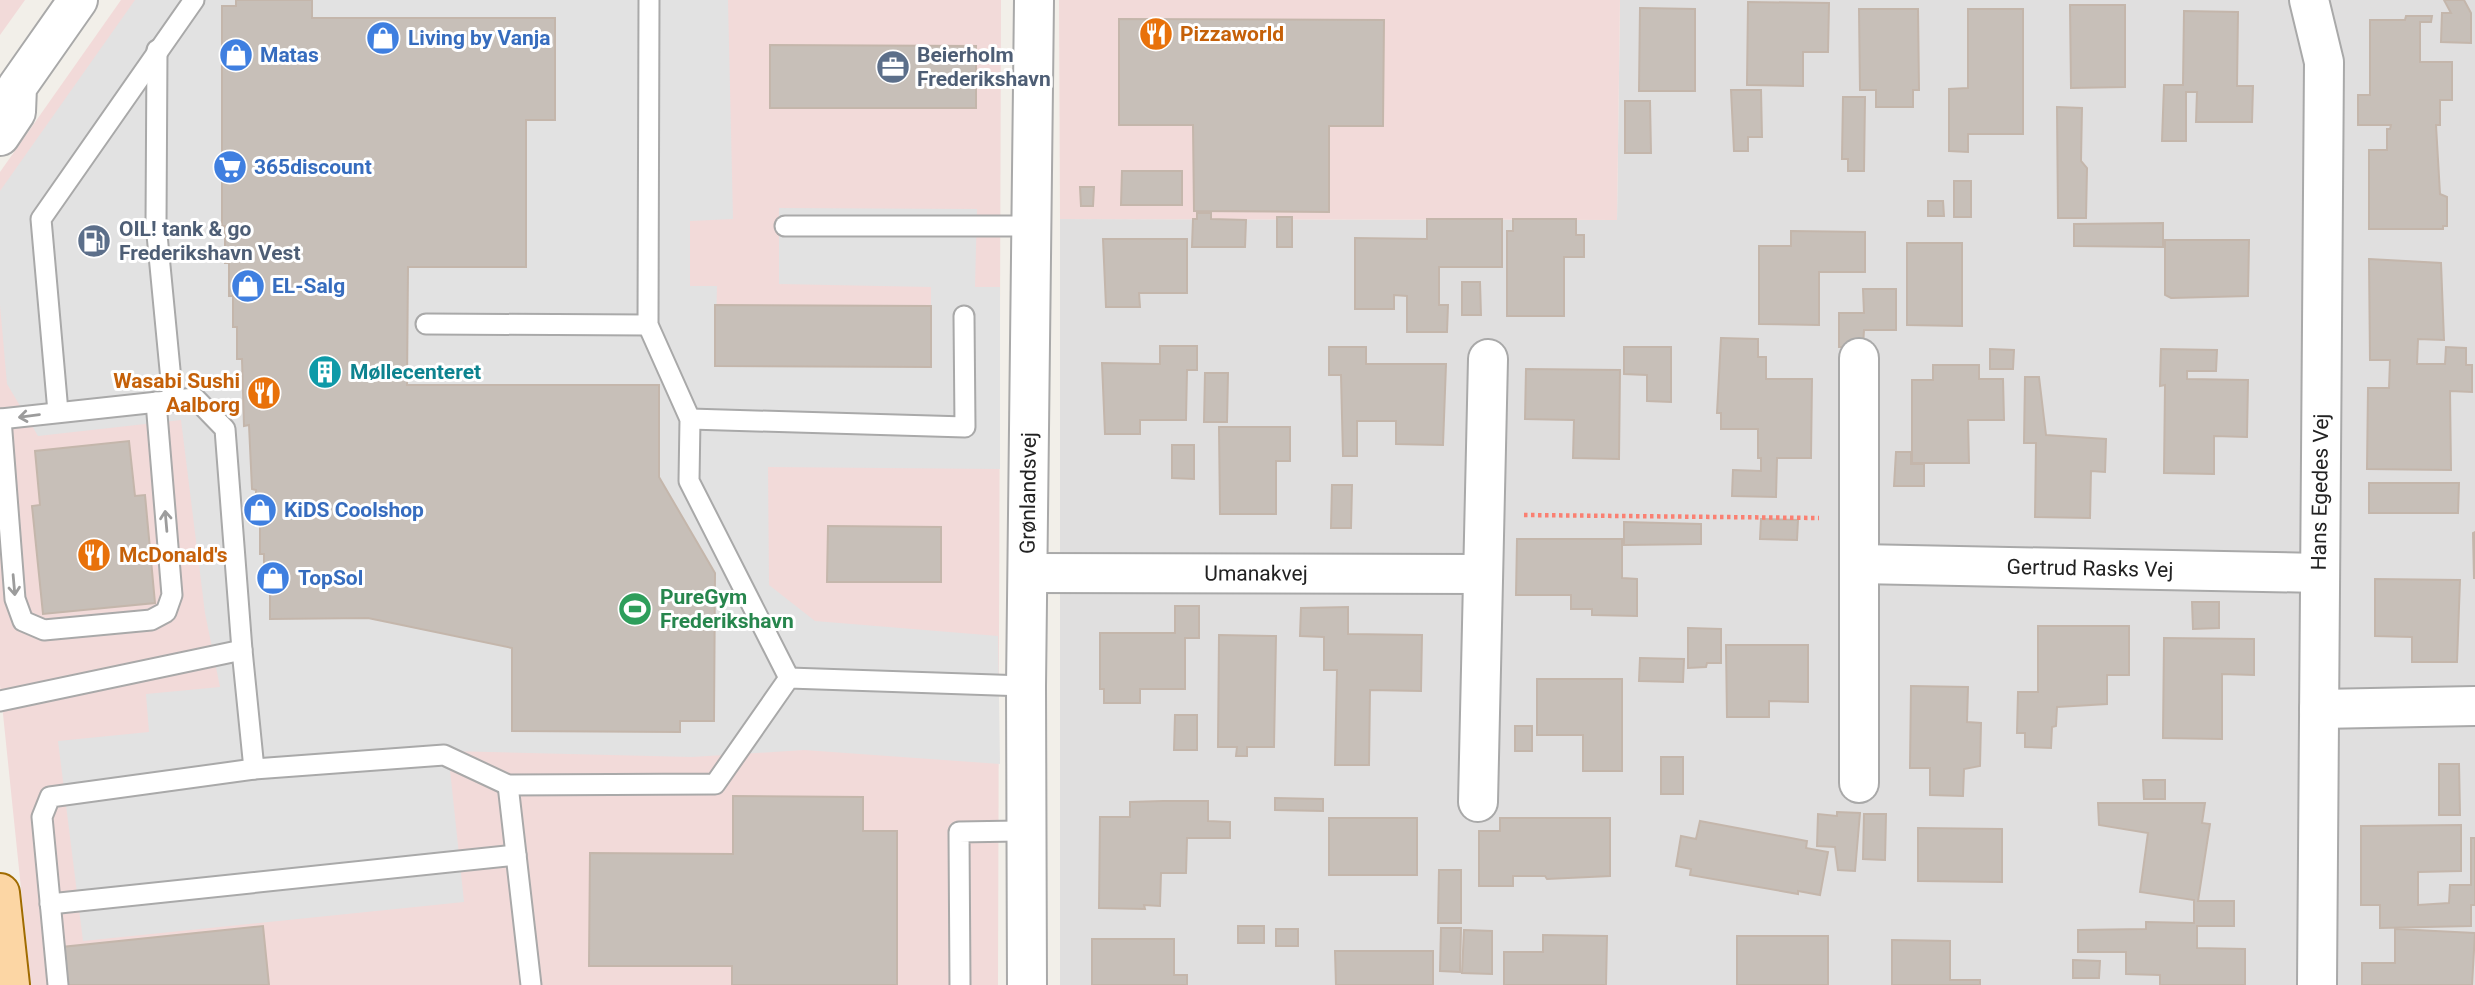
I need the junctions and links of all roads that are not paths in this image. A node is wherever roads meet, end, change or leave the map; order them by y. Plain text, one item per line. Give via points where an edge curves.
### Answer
1 (78, 0) edge
2 (194, 0) edge
3 (649, 0) edge
4 (1034, 0) edge
5 (2309, 0) edge
6 (157, 50) junction
7 (8, 87) edge
8 (0, 136) edge
9 (785, 226) dead end
10 (1031, 226) junction
11 (964, 316) dead end
12 (426, 324) dead end
13 (648, 325) junction
14 (1859, 358) dead end
15 (1488, 359) dead end
16 (164, 402) junction
17 (58, 412) junction
18 (0, 419) edge
19 (690, 419) junction
20 (1859, 564) junction
21 (1028, 573) junction
22 (2320, 573) junction
23 (1483, 574) junction
24 (242, 650) junction
25 (789, 678) junction
26 (1026, 686) junction
27 (0, 701) edge
28 (2475, 706) edge
29 (2319, 709) junction
30 (254, 769) junction
31 (1859, 783) dead end
32 (508, 785) junction
33 (1478, 802) dead end
34 (1026, 831) junction
35 (516, 855) junction
36 (0, 902) edge
37 (50, 904) junction
38 (10, 985) edge
39 (58, 985) edge
40 (530, 985) edge
41 (960, 985) edge
42 (1027, 985) edge
43 (2317, 985) edge

1 - 7 street
2 - 6 lane
3 - 13 lane
4 - 10 street, Grønlandsvej
5 - 22 street, Hans Egedes Vej via 2324,62
6 - 16 lane via 156,224
6 - 17 lane via 41,219
7 - 8 street via 16,112
9 - 10 lane
10 - 21 street, Grønlandsvej
11 - 19 lane via 964,427
12 - 13 lane
13 - 19 lane
14 - 20 street
15 - 23 street
16 - 17 lane
18 -> 16 lane via 15,599 23,621 44,629 151,620 166,612 172,595
16 - 24 lane via 195,398 225,429
17 -> 18 lane
19 - 25 lane via 689,481
20 - 22 street, Gertrud Rasks Vej
20 - 31 street
21 - 23 street, Umanakvej
21 - 26 street, Grønlandsvej
22 - 29 street, Hans Egedes Vej
23 - 33 street
24 - 27 lane
24 - 30 lane
25 - 26 lane
25 - 32 lane via 715,784
26 - 34 street, Grønlandsvej
28 - 29 street
29 - 43 street, Hans Egedes Vej
30 - 32 lane via 443,755
30 - 37 lane via 50,797 42,817
32 - 35 lane
34 - 41 lane via 959,832
34 - 42 street, Grønlandsvej
35 - 37 lane
35 - 40 lane
36 - 38 main road
37 - 39 lane

